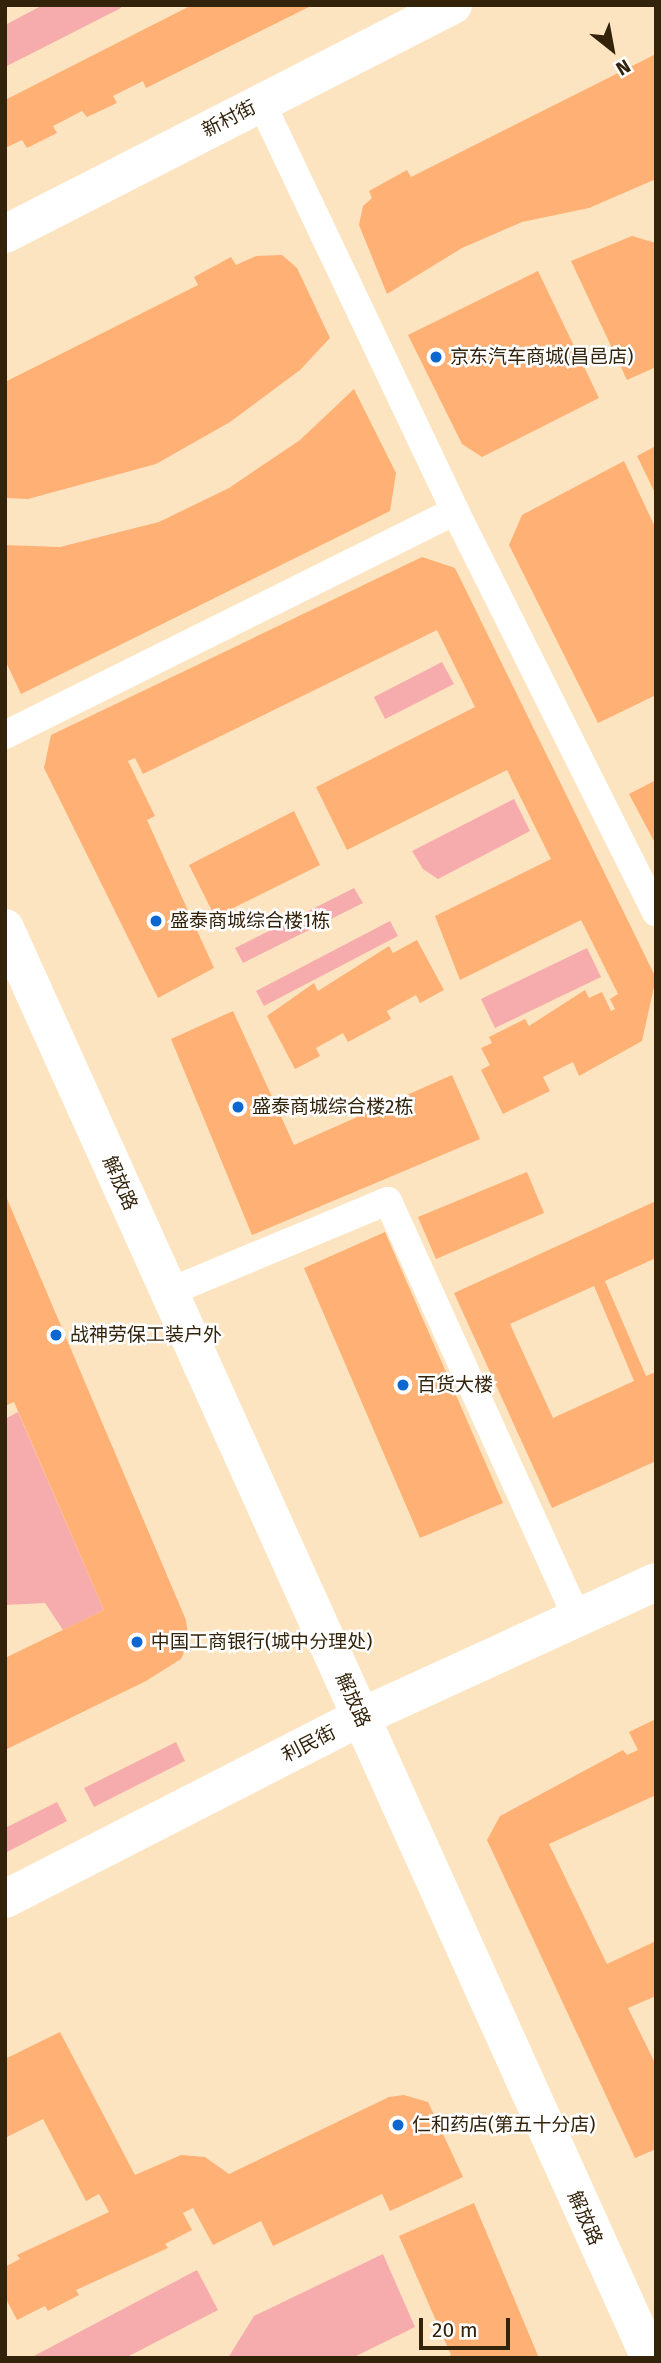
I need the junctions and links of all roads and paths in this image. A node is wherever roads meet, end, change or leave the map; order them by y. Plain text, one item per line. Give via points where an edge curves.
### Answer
1 (453, 5) edge
2 (261, 102) junction
3 (5, 234) edge
4 (455, 511) junction
5 (5, 735) edge
6 (656, 913) edge
7 (5, 928) edge
8 (169, 1292) junction
9 (656, 1582) edge
10 (577, 1617) junction
11 (361, 1717) junction
12 (5, 1899) edge
13 (650, 2358) edge

1 - 2 street, 新村街
2 - 3 street, 新村街
2 - 4 street
4 - 5 street
4 - 6 street
7 - 8 street, 解放路
8 - 10 street via 388,1200
8 - 11 street, 解放路
9 - 10 street, 利民街
10 - 11 street, 利民街
11 - 12 street, 利民街
11 - 13 street, 解放路

